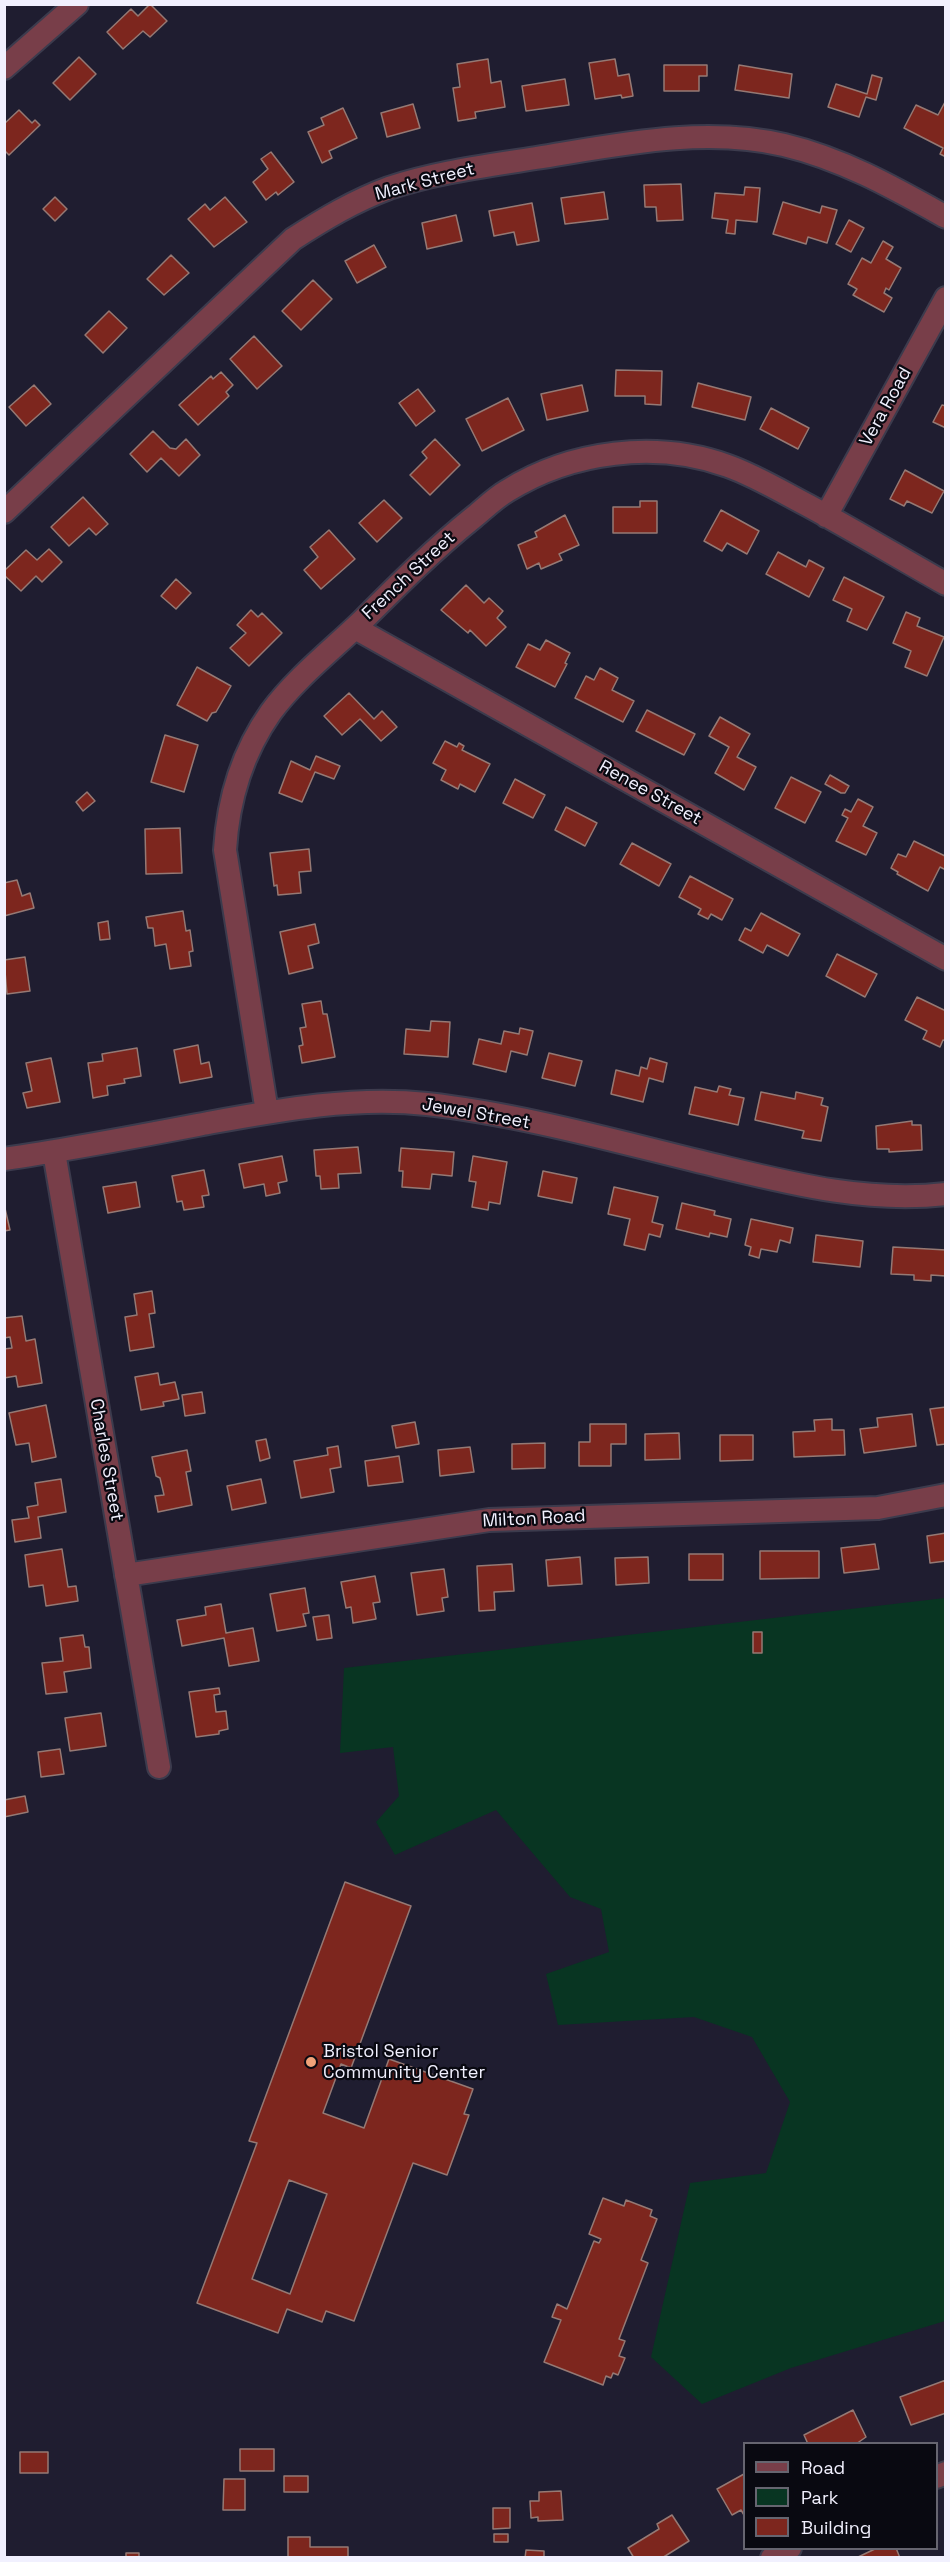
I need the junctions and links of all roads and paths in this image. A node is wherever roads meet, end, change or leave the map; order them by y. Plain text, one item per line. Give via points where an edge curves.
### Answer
1 (77, 4) edge
2 (4, 68) edge
3 (945, 217) edge
4 (945, 298) edge
5 (4, 512) edge
6 (826, 516) junction
7 (945, 584) edge
8 (355, 628) junction
9 (945, 959) edge
10 (267, 1112) junction
11 (54, 1152) junction
12 (4, 1159) edge
13 (945, 1194) edge
14 (945, 1495) edge
15 (126, 1575) junction
16 (159, 1767) dead end
17 (786, 2550) edge
18 (772, 2558) edge

1 - 2 street
3 - 5 street, Mark Street via 879,179 824,157 783,145 734,138 687,137 560,154 447,173 390,188 345,207 293,239
4 - 6 street, Vera Road
6 - 7 street, French Street
6 - 8 street, French Street via 726,465 638,452 592,456 543,471 506,492 430,554
8 - 9 street, Renee Street
8 - 10 street, French Street via 271,711 234,786 226,826 225,850
10 - 11 street, Jewel Street
10 - 13 street, Jewel Street via 372,1101 424,1104 498,1116 792,1184 897,1197
11 - 12 street, Jewel Street
11 - 15 street, Charles Street
14 - 15 street, Milton Road via 878,1508 489,1520
15 - 16 street, Charles Street
17 - 18 street

